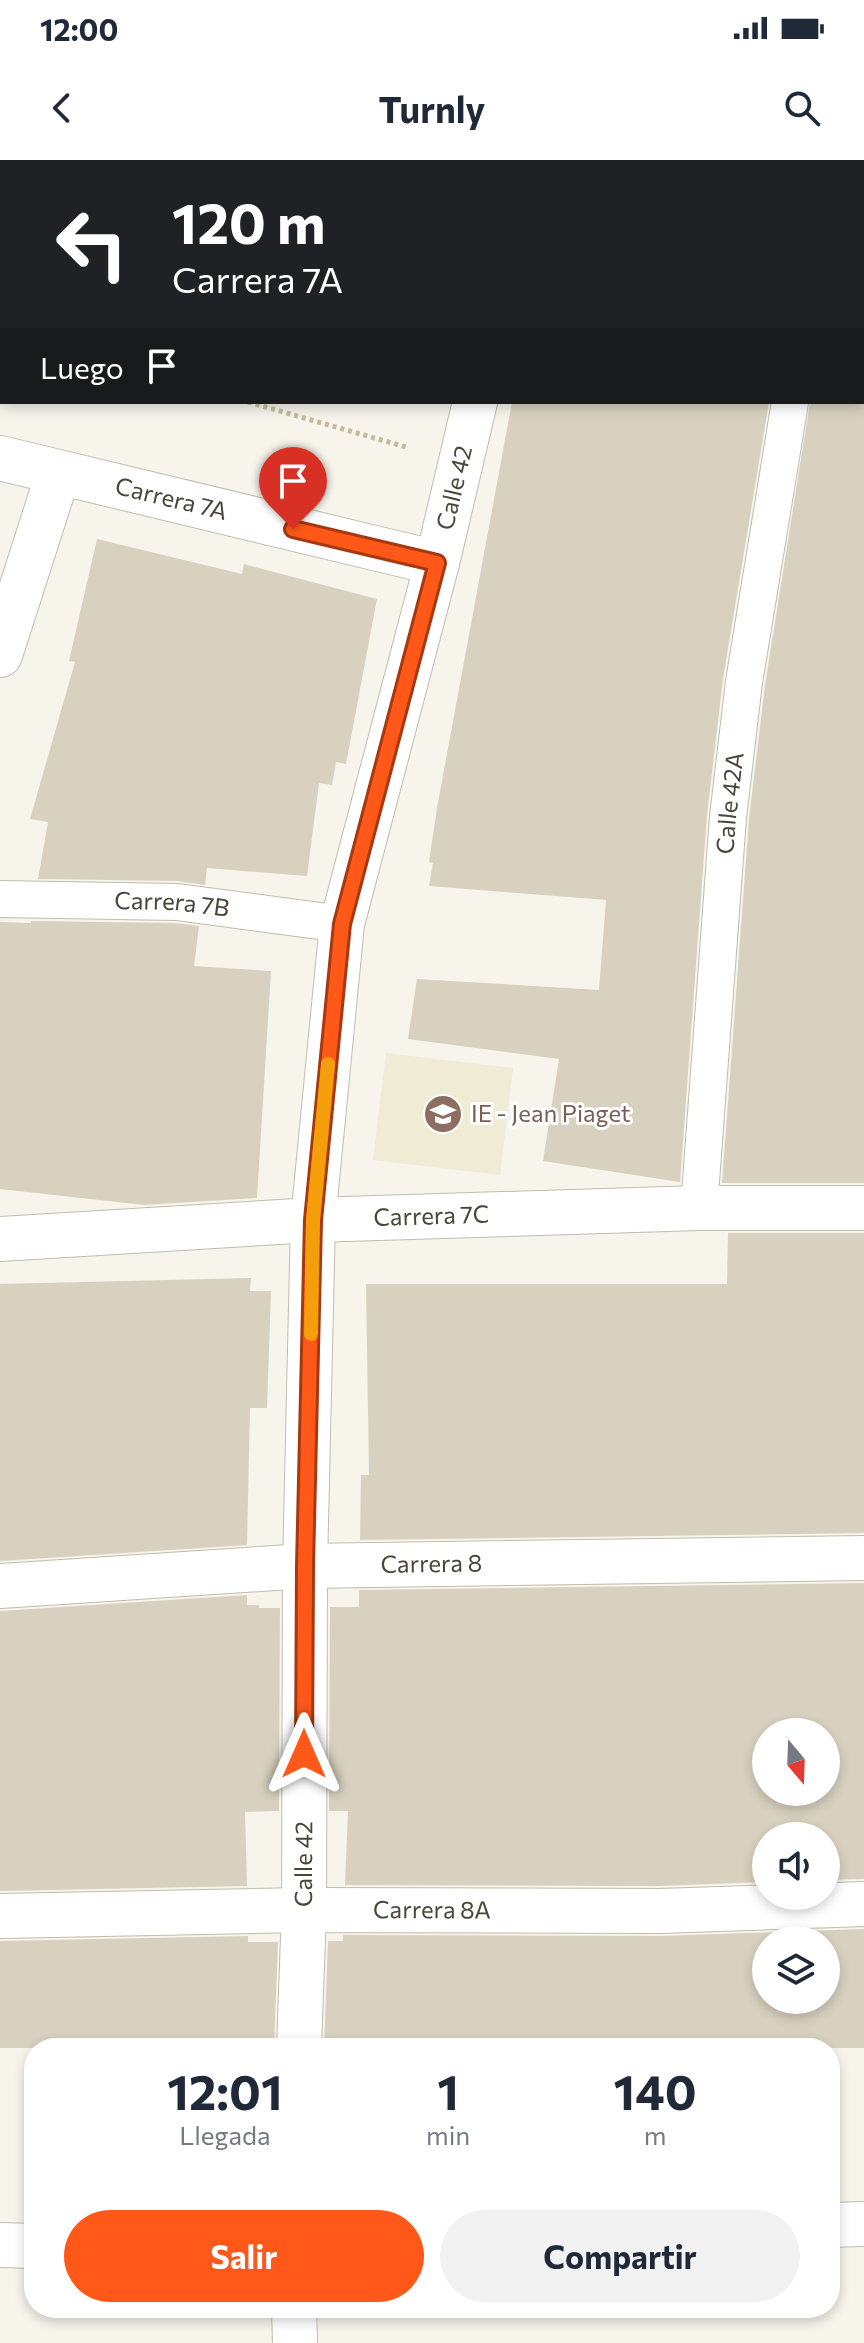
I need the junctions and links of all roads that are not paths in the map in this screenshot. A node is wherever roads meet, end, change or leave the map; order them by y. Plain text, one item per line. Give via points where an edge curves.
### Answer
1 (475, 404) edge
2 (790, 404) edge
3 (0, 458) edge
4 (58, 474) junction
5 (437, 563) junction
6 (0, 655) edge
7 (0, 899) edge
8 (342, 924) junction
9 (699, 1208) junction
10 (864, 1208) edge
11 (313, 1220) junction
12 (0, 1239) edge
13 (864, 1558) edge
14 (305, 1566) junction
15 (0, 1586) edge
16 (864, 1904) edge
17 (304, 1910) junction
18 (0, 1916) edge
19 (299, 2038) edge
20 (864, 2224) edge
21 (840, 2225) edge
22 (0, 2245) edge
23 (24, 2246) edge
24 (294, 2318) edge
25 (295, 2343) edge

1 - 5 street, Calle 42
2 - 9 lane, Calle 42A via 744,682 728,817
3 - 4 street, Carrera 7A
4 - 5 street, Carrera 7A
4 - 6 street
5 - 8 street, Calle 42
7 - 8 lane, Carrera 7B via 177,902
8 - 11 street, Calle 42
9 - 10 street, Carrera 7C
9 - 11 street, Carrera 7C
11 - 12 street, Carrera 7C
11 - 14 street, Calle 42
13 - 14 street, Carrera 8
14 - 15 street, Carrera 8
14 - 17 street, Calle 42
16 - 17 street, Carrera 8A via 660,1911
17 - 18 street, Carrera 8A
17 - 19 street, Calle 42
20 - 21 street
22 - 23 street
24 - 25 street

